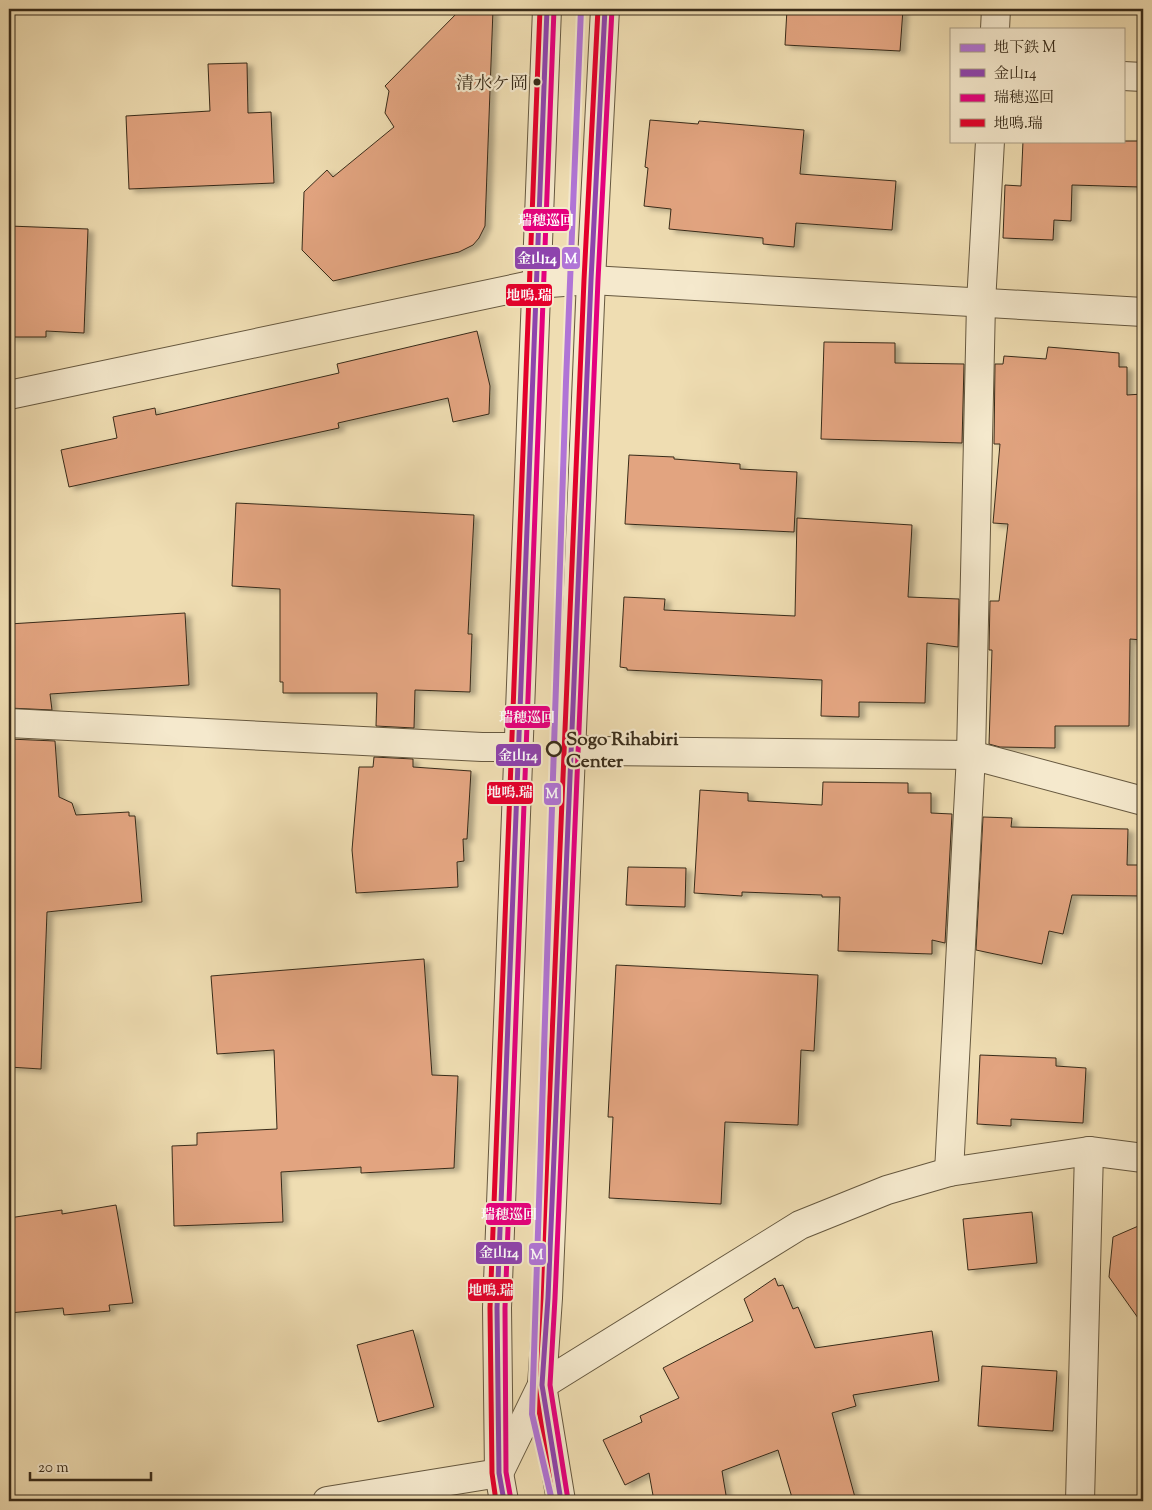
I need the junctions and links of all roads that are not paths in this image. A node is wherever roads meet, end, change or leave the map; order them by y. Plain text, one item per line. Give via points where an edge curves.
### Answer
1 (547, 9) edge
2 (605, 9) edge
3 (996, 9) edge
4 (996, 28) edge
5 (1124, 76) edge
6 (1143, 77) edge
7 (990, 142) edge
8 (591, 280) junction
9 (536, 284) junction
10 (982, 303) junction
11 (1143, 312) edge
12 (9, 394) edge
13 (9, 723) edge
14 (519, 747) junction
15 (570, 750) junction
16 (971, 755) junction
17 (1143, 801) edge
18 (1089, 1150) junction
19 (1143, 1158) edge
20 (949, 1172) junction
21 (542, 1385) junction
22 (500, 1473) junction
23 (327, 1501) edge
24 (504, 1501) edge
25 (560, 1501) edge
26 (1080, 1501) edge

1 - 9 street
2 - 8 street
3 - 4 street
5 - 6 street
7 - 10 street
8 - 9 street
8 - 10 street
8 - 15 street
9 - 12 street
9 - 14 street
10 - 11 street
10 - 16 street
13 - 14 street
14 - 22 street via 498,1308
15 - 16 street
15 - 21 street
16 - 17 street
16 - 20 street
18 - 19 street
18 - 20 street
18 - 26 street
20 - 21 street via 888,1190 800,1225
21 - 22 street
21 - 25 street
22 - 23 street
22 - 24 street

